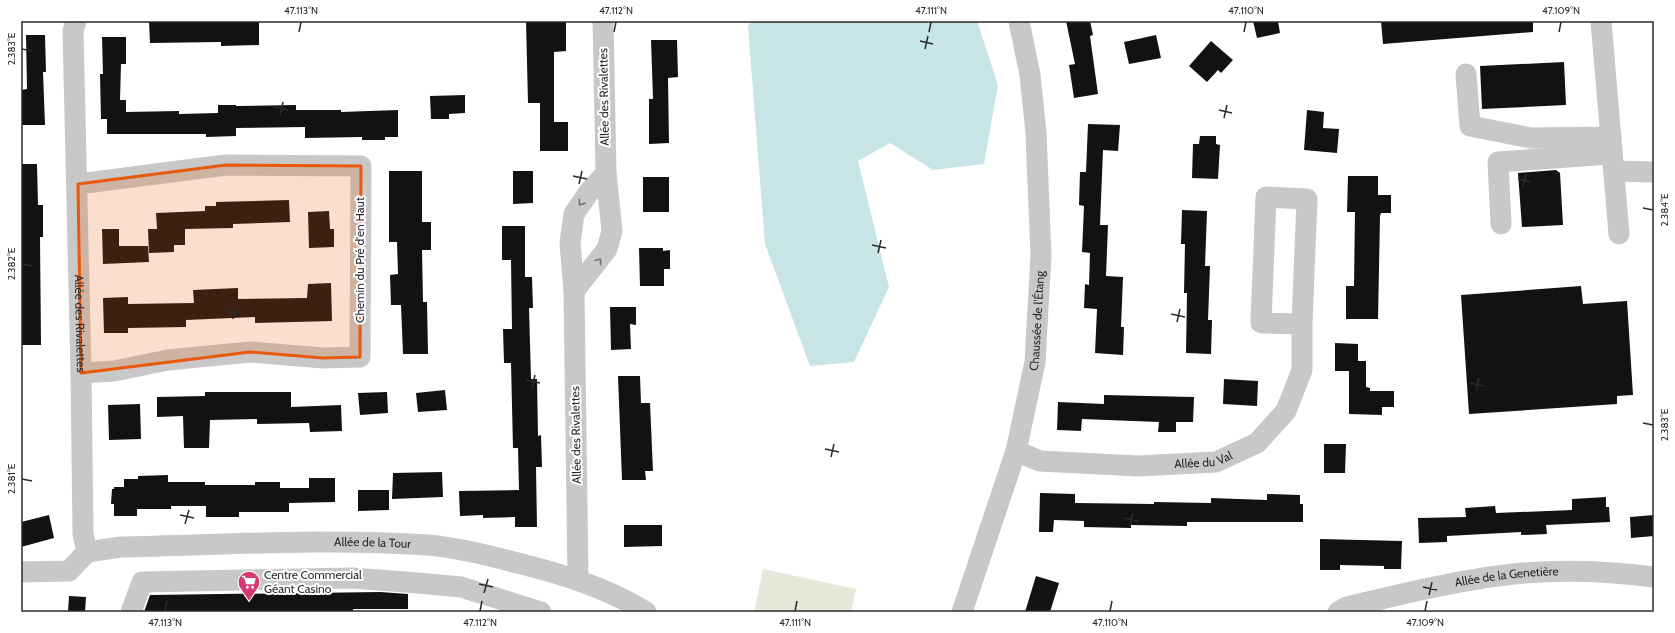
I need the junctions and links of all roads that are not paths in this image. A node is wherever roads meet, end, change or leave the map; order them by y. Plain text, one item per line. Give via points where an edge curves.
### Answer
1 (76, 21) edge
2 (603, 21) edge
3 (1019, 21) edge
4 (1601, 21) edge
5 (1466, 74) dead end
6 (1612, 153) junction
7 (1654, 172) edge
8 (606, 173) junction
9 (78, 184) junction
10 (1501, 224) dead end
11 (1619, 234) dead end
12 (574, 291) junction
13 (1302, 324) junction
14 (81, 373) junction
15 (1016, 452) junction
16 (87, 552) junction
17 (21, 572) edge
18 (1654, 577) edge
19 (578, 579) junction
20 (132, 612) edge
21 (541, 612) edge
22 (646, 612) edge
23 (962, 612) edge
24 (1338, 612) edge

1 - 9 street, Allée des Rivalettes via 73,31
2 - 8 street, Allée des Rivalettes
3 - 15 street, Chaussée de l'Étang via 1030,75 1036,132 1041,255 1035,362
4 - 6 street
5 - 6 street via 1470,126
6 - 7 street
6 - 10 street via 1498,162
6 - 11 street
8 -> 12 street, Allée des Rivalettes via 574,214 570,243
12 -> 8 street, Allée des Rivalettes via 608,249 612,231
9 - 14 street, Allée des Rivalettes
9 - 14 street, Chemin du Pré d'en Haut via 226,165 361,166 360,357 323,358 250,352 168,360
12 - 19 street, Allée des Rivalettes
13 - 13 street, Allée du Val via 1307,199 1266,197 1261,323
13 - 15 street, Allée du Val via 1302,370 1286,411 1257,443 1216,462 1138,466 1040,461
14 - 16 street, Allée des Rivalettes via 83,534
15 - 23 street, Chaussée de l'Étang
16 - 17 street via 69,571
16 - 19 street, Allée de la Tour via 121,547 349,542 428,546 491,556
18 - 24 street, Allée de la Genetière via 1626,573 1566,571 1515,574 1436,586 1347,607
19 - 22 street, Allée de la Tour
20 - 21 street via 142,582 352,578 461,588

